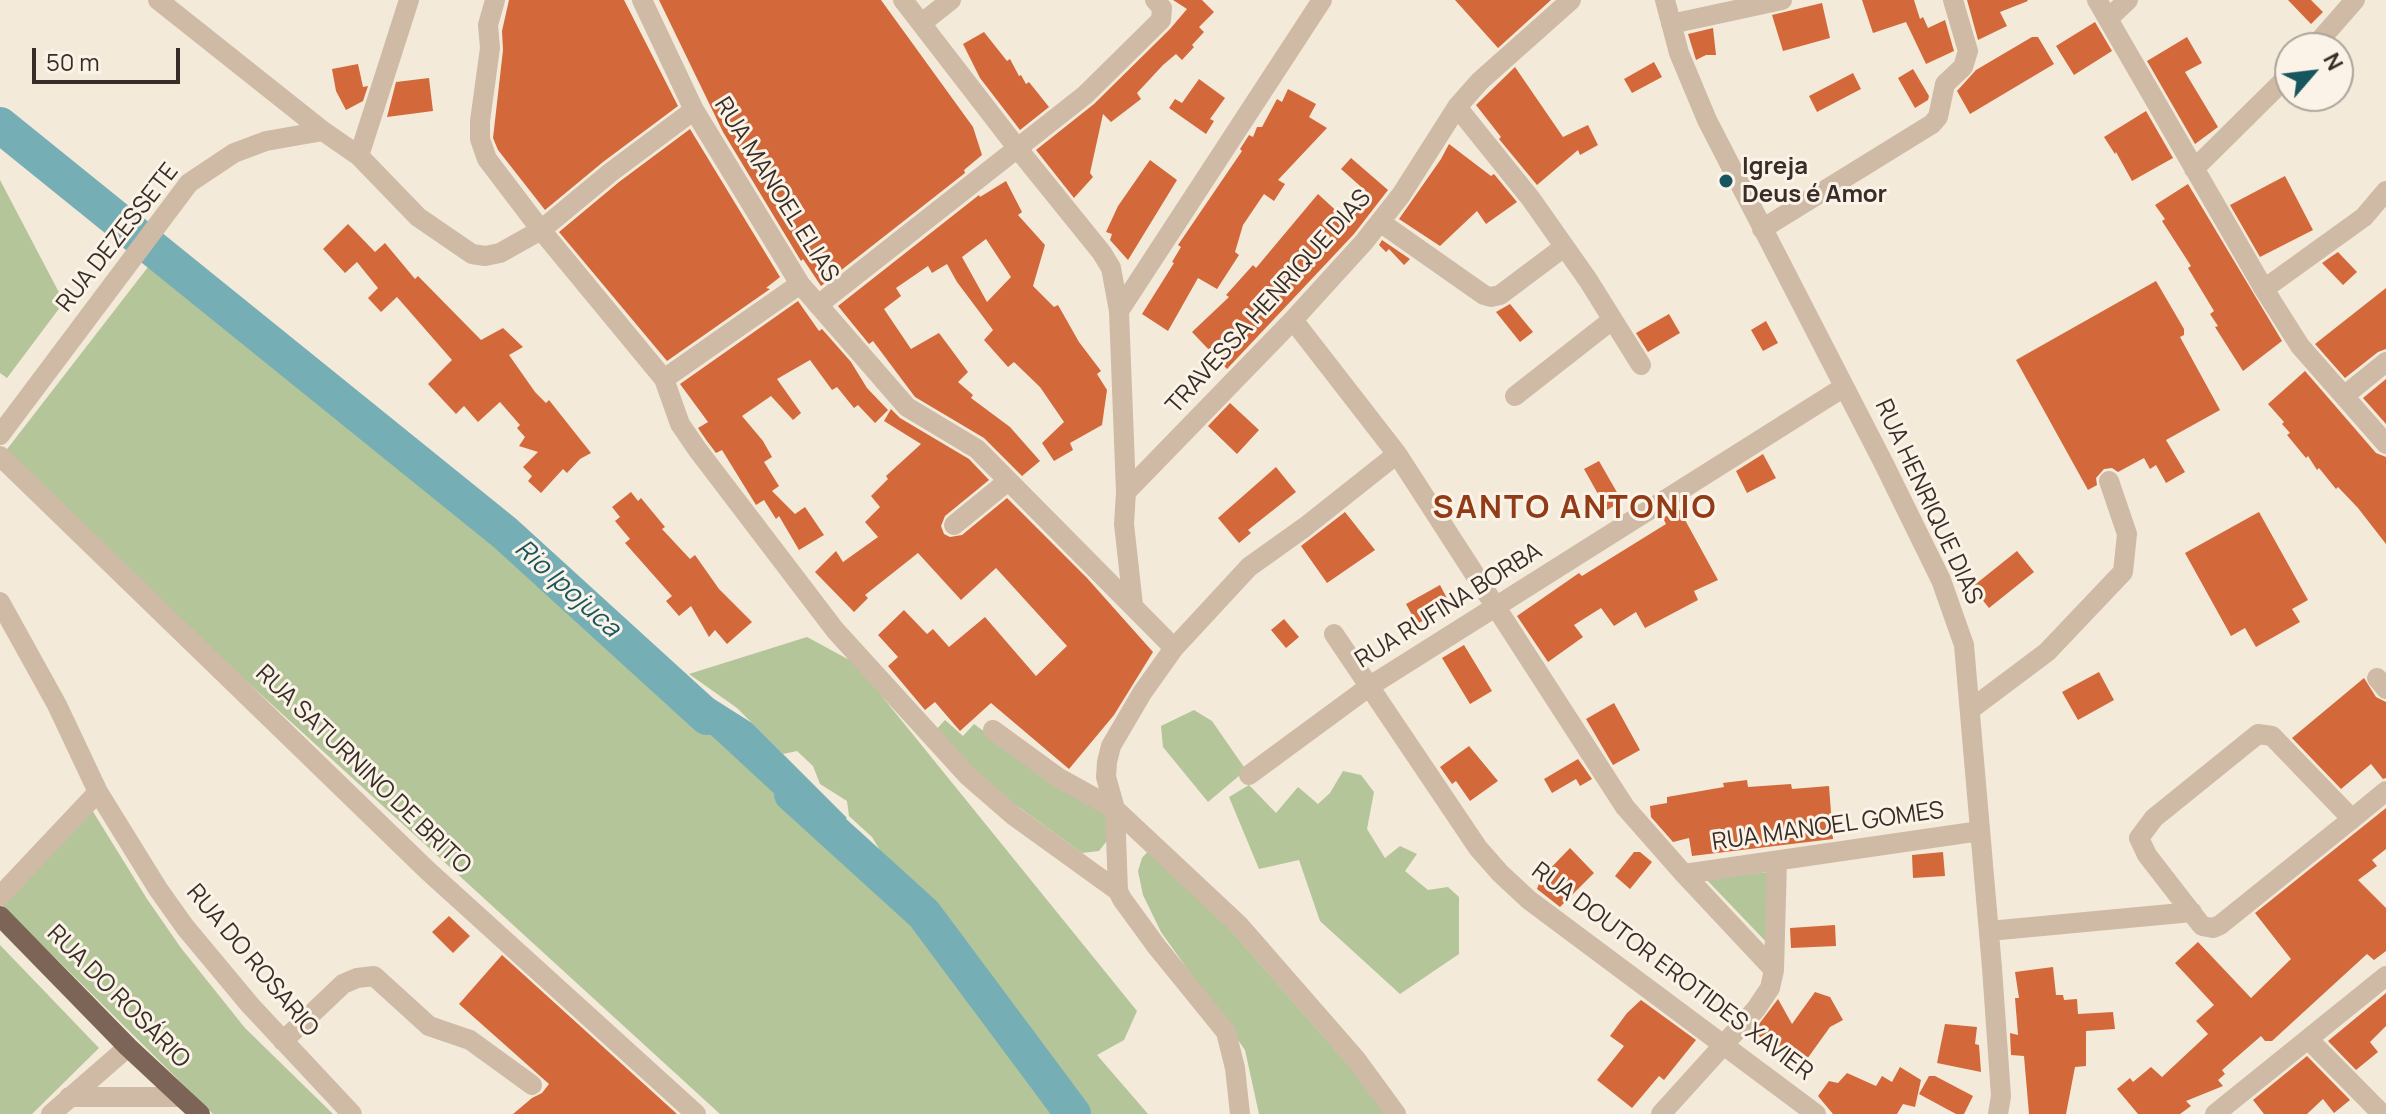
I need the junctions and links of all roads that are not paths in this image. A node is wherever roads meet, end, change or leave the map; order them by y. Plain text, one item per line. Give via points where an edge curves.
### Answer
1 (158, 0) edge
2 (409, 0) edge
3 (495, 0) edge
4 (642, 0) edge
5 (903, 0) edge
6 (951, 0) edge
7 (1155, 0) edge
8 (1322, 0) edge
9 (1571, 0) edge
10 (1665, 0) edge
11 (1782, 0) edge
12 (1953, 0) edge
13 (2097, 0) edge
14 (2128, 0) edge
15 (2355, 0) edge
16 (2109, 18) junction
17 (922, 23) junction
18 (1671, 24) junction
19 (2327, 32) edge
20 (2274, 90) edge
21 (1457, 107) junction
22 (694, 110) junction
23 (323, 131) junction
24 (1018, 149) junction
25 (359, 156) junction
26 (2194, 169) junction
27 (2386, 191) edge
28 (1380, 222) junction
29 (1762, 229) junction
30 (541, 230) junction
31 (1564, 247) junction
32 (800, 284) junction
33 (2264, 289) junction
34 (818, 305) junction
35 (1119, 311) junction
36 (1293, 320) junction
37 (1612, 320) junction
38 (2386, 362) edge
39 (1641, 365) dead end
40 (664, 379) junction
41 (1844, 387) junction
42 (1515, 396) dead end
43 (2344, 396) junction
44 (0, 435) edge
45 (2386, 444) edge
46 (1397, 454) junction
47 (0, 456) edge
48 (1008, 481) junction
49 (2109, 481) dead end
50 (1126, 492) junction
51 (954, 525) dead end
52 (0, 602) edge
53 (1133, 605) junction
54 (1497, 606) junction
55 (1334, 634) dead end
56 (1174, 648) junction
57 (1370, 686) junction
58 (1971, 709) junction
59 (993, 730) dead end
60 (1249, 775) dead end
61 (2386, 791) edge
62 (98, 792) junction
63 (1115, 809) junction
64 (2352, 819) junction
65 (1980, 831) junction
66 (1777, 861) junction
67 (1684, 874) junction
68 (1118, 891) junction
69 (0, 896) edge
70 (0, 916) edge
71 (2197, 919) junction
72 (1989, 931) junction
73 (1774, 970) junction
74 (2386, 976) edge
75 (2309, 1040) junction
76 (283, 1041) junction
77 (1723, 1045) junction
78 (128, 1047) junction
79 (532, 1085) dead end
80 (69, 1097) junction
81 (181, 1097) junction
82 (51, 1114) edge
83 (91, 1114) edge
84 (200, 1114) edge
85 (352, 1114) edge
86 (696, 1114) edge
87 (1240, 1114) edge
88 (1396, 1114) edge
89 (1661, 1114) edge
90 (1816, 1114) edge
91 (1998, 1114) edge
92 (2215, 1114) edge
93 (2382, 1114) edge

1 - 23 street
2 - 25 street
3 - 30 street via 488,25 480,139 487,159
4 - 22 street, RUA MANOEL ELIAS
5 - 17 street
6 - 17 street
7 - 24 street via 1163,14 1155,27 1085,95
8 - 35 street
9 - 21 street, TRAVESSA HENRIQUE DIAS
10 - 18 street, RUA HENRIQUE DIAS
11 - 18 street
12 - 29 street via 1968,51 1963,67 1941,92 1938,117
13 - 16 street
14 - 16 street
15 - 19 street
16 - 26 street
17 - 24 street
18 - 29 street, RUA HENRIQUE DIAS via 1707,120
20 - 26 street
21 - 28 street, TRAVESSA HENRIQUE DIAS
21 - 31 street
22 - 30 street
22 - 32 street, RUA MANOEL ELIAS
23 - 25 street
23 - 44 street, RUA DEZESSETE via 234,153 189,183
24 - 34 street
24 - 35 street via 1102,253 1116,285
25 - 30 street via 418,217 472,254 500,253
26 - 33 street
27 - 33 street via 2364,217
28 - 31 street via 1491,297
28 - 36 street, TRAVESSA HENRIQUE DIAS
29 - 41 street, RUA HENRIQUE DIAS
30 - 40 street
31 - 37 street
32 - 34 street, RUA MANOEL ELIAS
32 - 40 street
33 - 43 street via 2300,346
34 - 48 street, RUA MANOEL ELIAS via 907,407 977,449
35 - 50 street
36 - 46 street
36 - 50 street, TRAVESSA HENRIQUE DIAS
37 - 39 street
37 - 42 street
38 - 43 street
40 - 68 street via 680,424 835,630 968,776
41 - 54 street, RUA RUFINA BORBA
41 - 58 street, RUA HENRIQUE DIAS via 1955,616
43 - 45 street
46 - 54 street
46 - 56 street via 1249,567
47 - 86 street, RUA SATURNINO DE BRITO via 427,870
48 - 51 street
48 - 53 street, RUA MANOEL ELIAS
49 - 58 street via 2127,534 2123,572 2047,652
50 - 53 street
52 - 62 street, RUA DO ROSARIO
53 - 56 street, RUA MANOEL ELIAS
54 - 57 street, RUA RUFINA BORBA
54 - 67 street via 1625,807
55 - 57 street, RUA DOUTOR EROTIDES XAVIER
56 - 63 street via 1111,746 1106,777
57 - 60 street, RUA RUFINA BORBA
57 - 77 street, RUA DOUTOR EROTIDES XAVIER via 1500,873
58 - 65 street, RUA HENRIQUE DIAS
59 - 63 street via 1059,778
61 - 64 street
62 - 69 street
62 - 76 street, RUA DO ROSARIO via 185,927
63 - 68 street
63 - 88 street via 1239,925 1355,1058
64 - 71 street via 2220,925 2213,928
64 - 71 street via 2272,736 2258,734 2154,818 2139,838
65 - 66 street, RUA MANOEL GOMES
65 - 72 street, RUA HENRIQUE DIAS
66 - 67 street, RUA MANOEL GOMES
66 - 73 street
67 - 73 street
68 - 87 street via 1226,1032
70 - 78 main road, RUA DO ROSÁRIO
71 - 72 street
72 - 91 street, RUA HENRIQUE DIAS
73 - 77 street via 1756,1009
74 - 75 street
75 - 92 street
75 - 93 street
76 - 79 street via 343,984 374,976 429,1026 470,1040
76 - 85 street, RUA DO ROSARIO
77 - 89 street
77 - 90 street, RUA DOUTOR EROTIDES XAVIER
78 - 80 street
78 - 81 main road, RUA DO ROSÁRIO
80 - 81 street
80 - 82 street
80 - 83 street
81 - 84 main road, RUA DO ROSÁRIO

